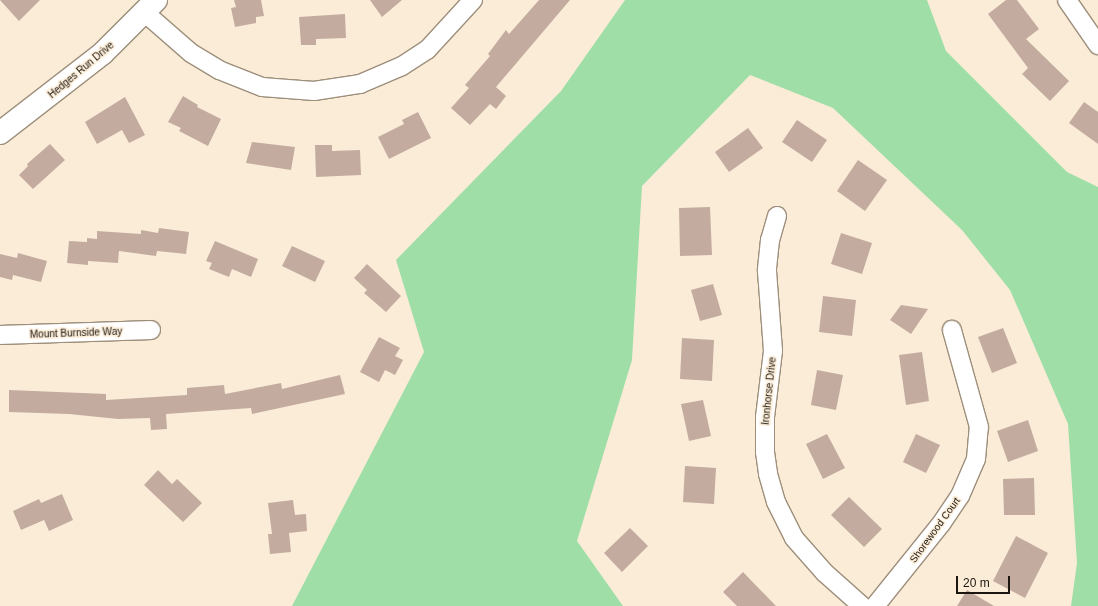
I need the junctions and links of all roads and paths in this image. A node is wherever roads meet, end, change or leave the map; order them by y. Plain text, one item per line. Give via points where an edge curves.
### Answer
1 (473, 0) edge
2 (1067, 0) edge
3 (150, 6) edge
4 (1098, 45) edge
5 (0, 133) edge
6 (777, 216) dead end
7 (151, 330) dead end
8 (952, 330) dead end
9 (0, 335) edge
10 (862, 606) edge
11 (875, 606) edge

1 - 3 street via 427,50 402,66 360,84 314,91 262,87 220,70 190,53
2 - 4 street
3 - 5 street, Hedges Run Drive via 98,58
6 - 10 street, Ironhorse Drive via 770,240 766,271 773,351 765,417 768,474 776,502 794,538 825,573
7 - 9 street, Mount Burnside Way
8 - 11 street, Shorewood Court via 979,427 976,460 960,496 941,524

